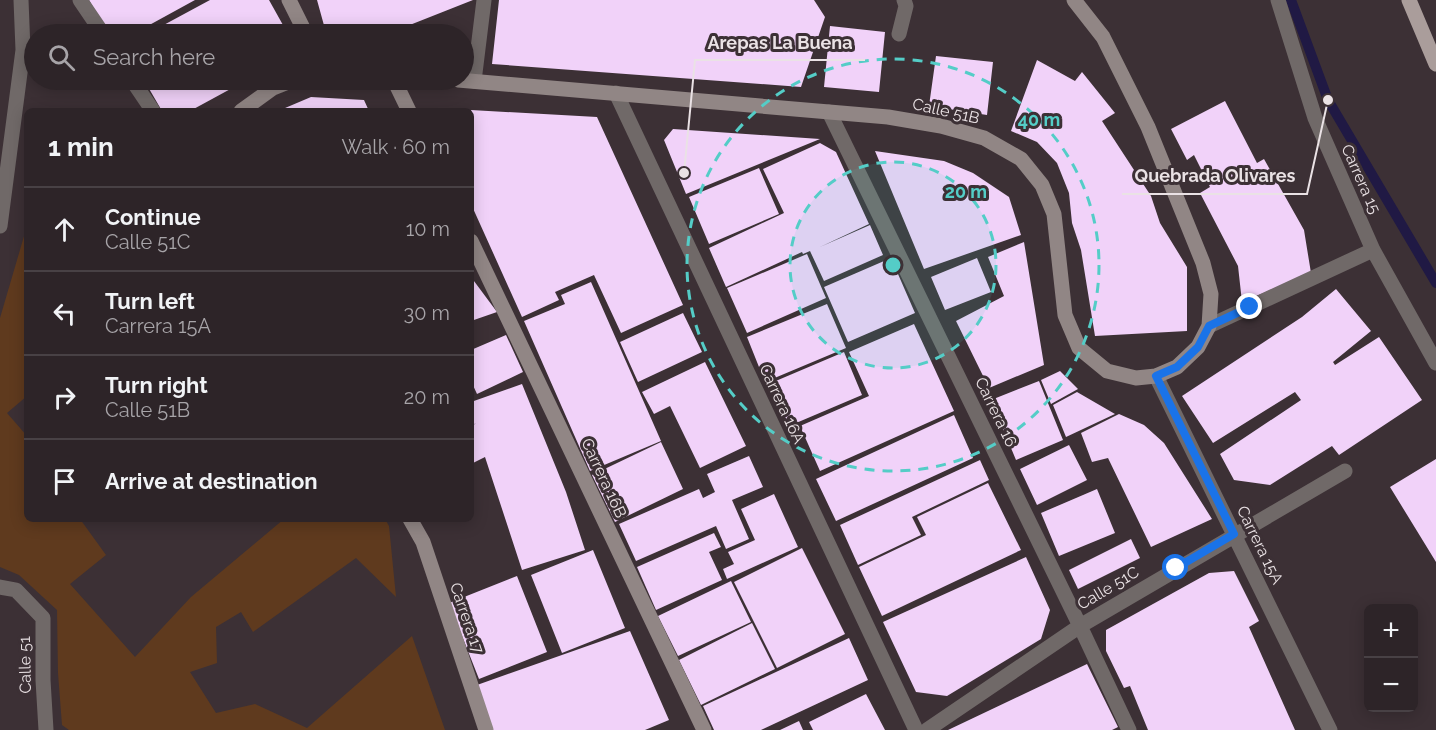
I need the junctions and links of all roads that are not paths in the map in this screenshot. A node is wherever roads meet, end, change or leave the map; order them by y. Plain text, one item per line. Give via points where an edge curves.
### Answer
1 (21, 0) edge
2 (80, 0) edge
3 (289, 0) edge
4 (483, 0) edge
5 (904, 0) edge
6 (1074, 0) edge
7 (1278, 0) edge
8 (1409, 0) edge
9 (96, 24) edge
10 (301, 24) edge
11 (899, 34) dead end
12 (1436, 64) edge
13 (474, 81) joint
14 (139, 90) edge
15 (270, 90) edge
16 (399, 90) edge
17 (616, 93) junction
18 (151, 108) edge
19 (245, 108) edge
20 (408, 108) edge
21 (829, 111) junction
22 (0, 226) edge
23 (474, 247) edge
24 (1373, 250) junction
25 (1209, 326) junction
26 (1436, 363) edge
27 (1156, 376) junction
28 (1345, 471) dead end
29 (412, 522) edge
30 (1234, 534) junction
31 (0, 587) edge
32 (1080, 626) junction
33 (46, 730) edge
34 (486, 730) edge
35 (704, 730) edge
36 (916, 730) edge
37 (927, 730) edge
38 (1129, 730) edge
39 (1330, 730) edge

1 - 22 street via 22,50
2 - 9 street
3 - 10 main road
4 - 13 street
5 - 11 street
6 - 25 main road via 1103,37 1148,127 1203,263 1211,294
7 - 24 street, Carrera 15 via 1315,118
8 - 12 main road
13 - 17 main road, Calle 51B
14 - 18 street
15 - 19 main road
16 - 20 main road
17 - 21 main road, Calle 51B
17 - 36 street, Carrera 16A
21 - 27 main road, Calle 51B via 941,126 984,138 1021,159 1042,185 1054,214 1065,315 1079,348 1107,371 1136,378
21 - 32 street, Carrera 16
23 - 35 main road, Carrera 16B
24 - 25 street
24 - 26 street, Carrera 15
25 - 27 main road, Calle 51B via 1198,347 1177,367
27 - 30 street, Carrera 15A
28 - 30 street, Calle 51C
29 - 34 main road, Carrera 17 via 423,542
30 - 32 street, Calle 51C
30 - 39 street, Carrera 15A
31 - 33 street, Calle 51 via 16,590 42,618
32 - 37 street, Calle 51C
32 - 38 street, Carrera 16

